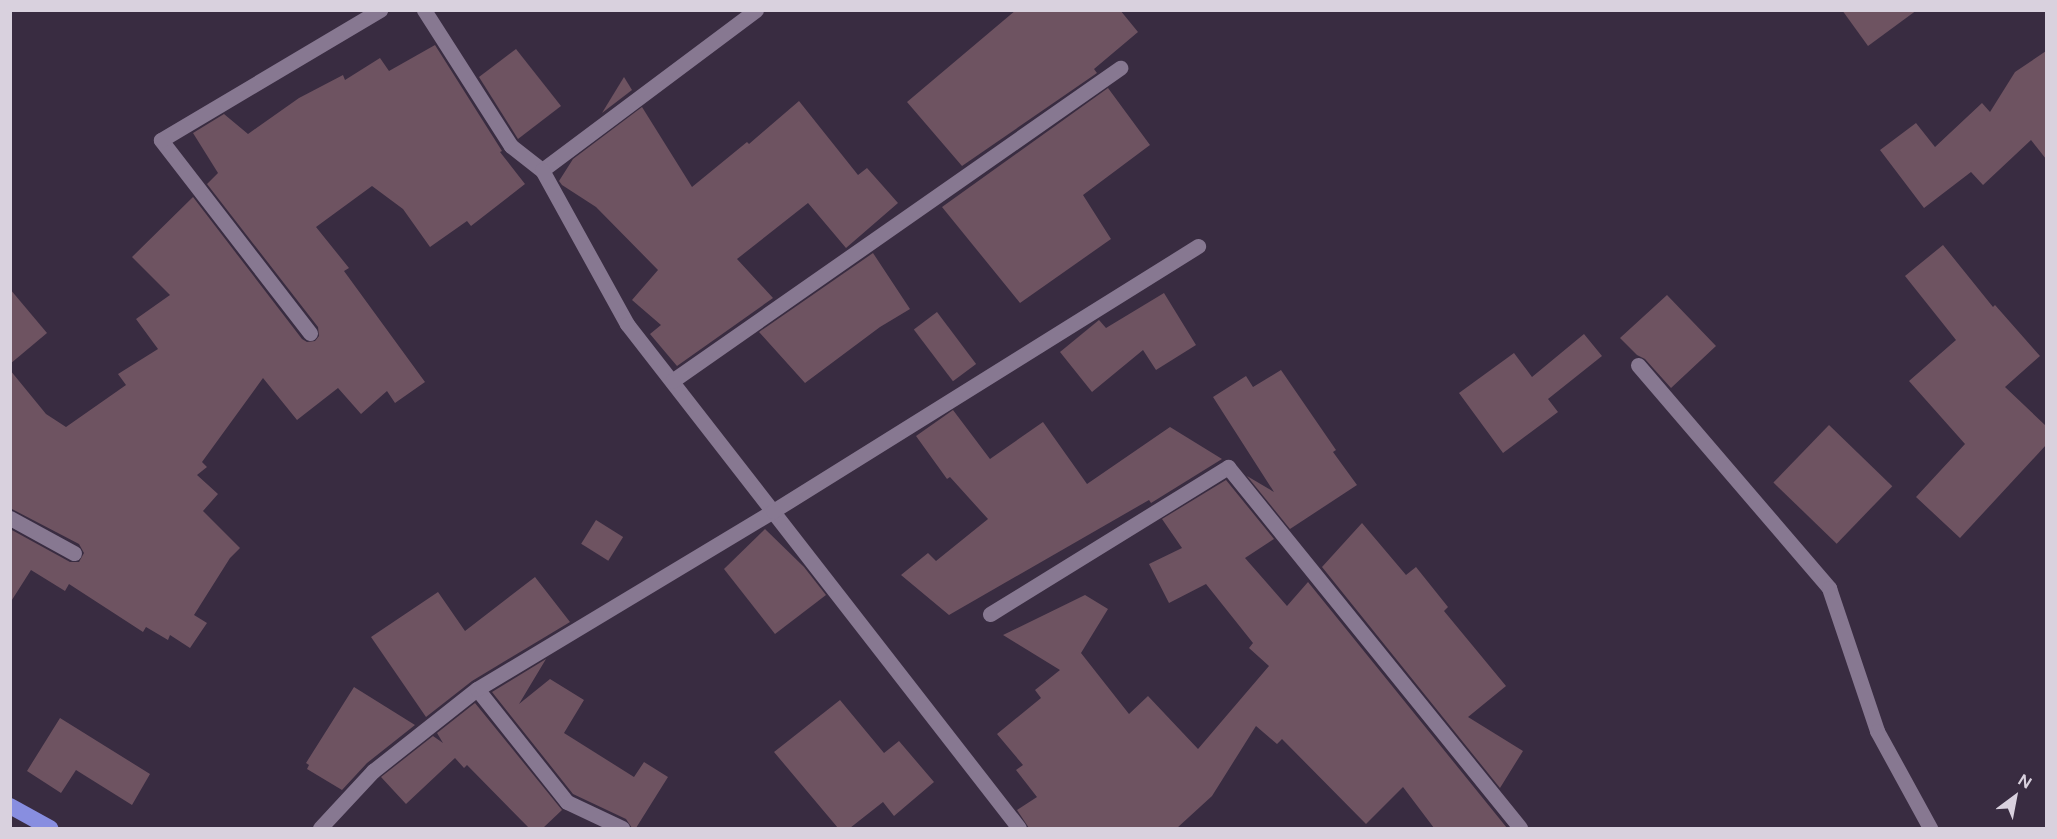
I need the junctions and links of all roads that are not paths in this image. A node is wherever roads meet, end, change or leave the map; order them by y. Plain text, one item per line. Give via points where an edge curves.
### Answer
1 (380, 10) edge
2 (424, 10) edge
3 (756, 10) edge
4 (1120, 68) dead end
5 (542, 170) junction
6 (1198, 246) dead end
7 (310, 333) dead end
8 (1638, 365) dead end
9 (672, 381) junction
10 (773, 511) junction
11 (10, 518) edge
12 (74, 553) dead end
13 (990, 614) dead end
14 (477, 689) junction
15 (10, 806) edge
16 (51, 828) edge
17 (320, 828) edge
18 (622, 828) edge
19 (1019, 828) edge
20 (1520, 828) edge
21 (1930, 828) edge

1 - 7 street via 161,140
2 - 5 street via 511,146
3 - 5 street
4 - 9 street
5 - 9 street via 627,324
6 - 10 street
8 - 21 street via 1829,588 1878,731
9 - 10 street
10 - 14 street
10 - 19 street
11 - 12 street
13 - 20 street via 1228,467
14 - 17 street via 373,771
14 - 18 street via 567,802
15 - 16 highway

